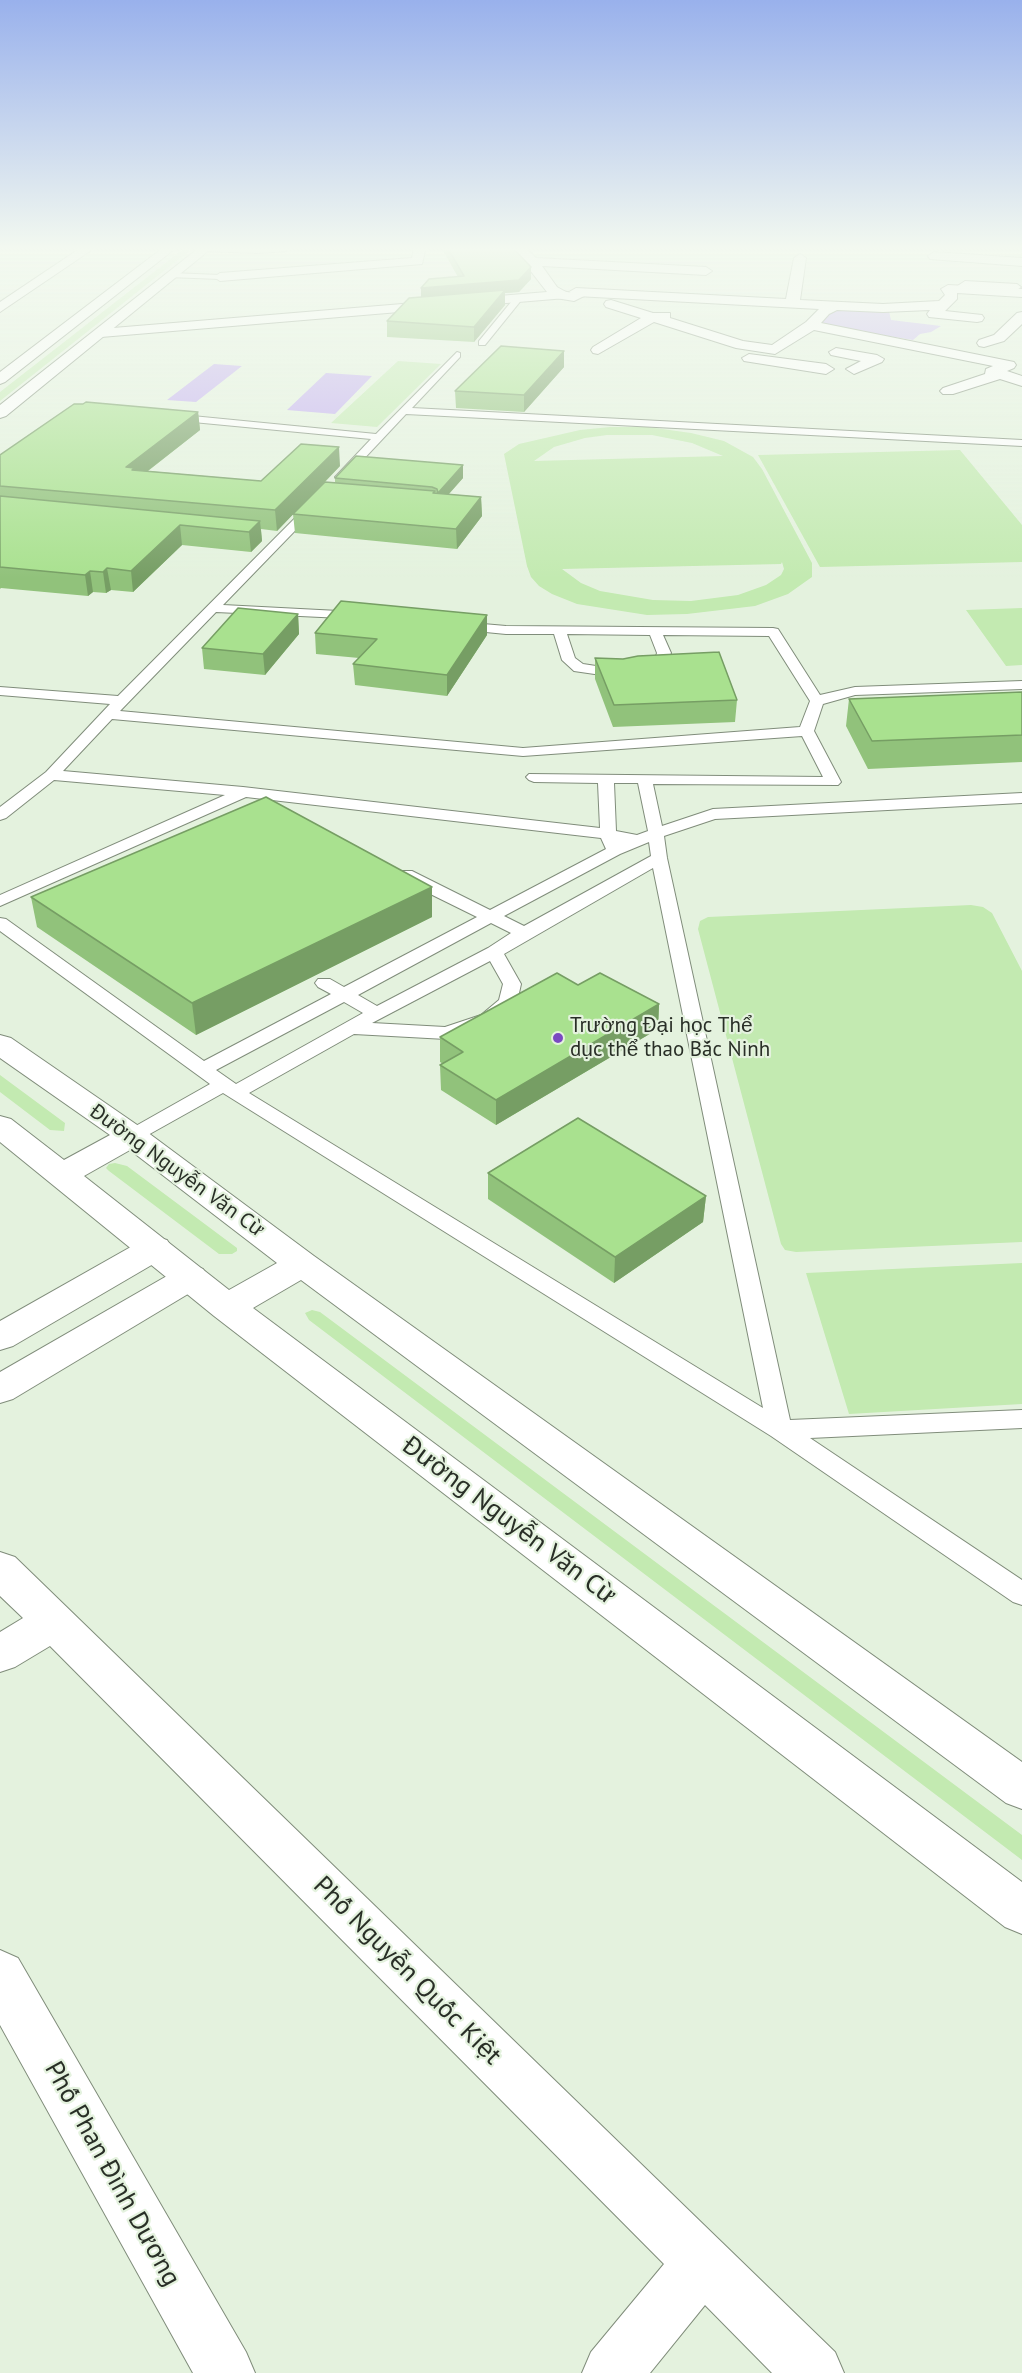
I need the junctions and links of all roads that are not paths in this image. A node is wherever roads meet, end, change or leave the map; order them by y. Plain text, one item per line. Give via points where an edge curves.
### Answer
1 (28, 358) edge
2 (70, 358) edge
3 (454, 358) edge
4 (741, 358) edge
5 (875, 358) edge
6 (976, 358) edge
7 (826, 369) dead end
8 (854, 369) dead end
9 (1001, 374) junction
10 (0, 379) edge
11 (1022, 381) edge
12 (948, 391) dead end
13 (403, 411) junction
14 (0, 413) edge
15 (164, 416) edge
16 (379, 437) junction
17 (1022, 443) edge
18 (212, 608) junction
19 (368, 617) edge
20 (448, 625) edge
21 (559, 630) junction
22 (655, 631) junction
23 (1022, 685) edge
24 (0, 691) edge
25 (121, 700) junction
26 (817, 701) junction
27 (108, 714) junction
28 (807, 731) junction
29 (51, 775) junction
30 (534, 777) dead end
31 (606, 779) junction
32 (645, 780) junction
33 (243, 792) junction
34 (1022, 798) edge
35 (284, 813) edge
36 (0, 814) edge
37 (656, 832) junction
38 (611, 843) junction
39 (659, 858) junction
40 (387, 865) edge
41 (0, 901) edge
42 (491, 917) junction
43 (0, 923) edge
44 (524, 933) junction
45 (494, 952) junction
46 (324, 983) dead end
47 (345, 994) junction
48 (377, 1013) junction
49 (351, 1028) junction
50 (0, 1044) edge
51 (202, 1070) junction
52 (229, 1089) junction
53 (0, 1126) edge
54 (132, 1136) junction
55 (62, 1175) junction
56 (155, 1248) junction
57 (302, 1264) junction
58 (191, 1277) junction
59 (227, 1307) junction
60 (0, 1337) edge
61 (0, 1389) edge
62 (1022, 1419) edge
63 (780, 1431) junction
64 (0, 1569) edge
65 (1022, 1594) edge
66 (53, 1622) junction
67 (0, 1654) edge
68 (1022, 1788) edge
69 (1022, 1911) edge
70 (0, 1975) edge
71 (702, 2263) junction
72 (225, 2373) edge
73 (612, 2373) edge
74 (814, 2373) edge

1 - 10 street
2 - 14 street
3 - 13 lane
4 - 7 street
5 - 8 street
6 - 9 street via 1009,365 991,372
9 - 11 street
9 - 12 street
13 - 16 lane
13 - 17 lane
15 - 16 lane
16 - 18 lane via 277,537
18 - 19 lane
18 - 25 lane
20 - 21 lane
21 - 22 lane
21 - 22 lane via 569,660 579,668 622,674 661,661 664,653
22 - 26 lane via 773,632
23 - 26 lane via 855,691
24 - 25 lane
25 - 27 lane
26 - 28 lane
27 - 28 lane via 523,752
27 - 29 lane
28 - 32 lane via 833,782
29 - 33 lane
29 - 36 lane
30 - 31 lane
31 - 32 lane
31 - 38 lane
32 - 37 lane
33 - 35 lane
33 - 38 lane
33 - 41 lane
34 - 37 lane via 713,814
37 - 38 lane via 637,840
37 - 39 lane
38 - 42 lane
39 - 44 lane
39 - 63 lane
40 - 42 lane
42 - 44 lane
42 - 47 lane
43 - 51 lane
44 - 45 lane
45 - 48 lane
45 - 49 lane via 512,984 508,1002 488,1019 446,1033
46 - 47 lane
47 - 48 lane
47 - 51 lane
48 - 49 lane
49 - 52 lane
50 - 54 street, Đường Nguyễn Văn Cừ
51 - 52 lane
52 - 54 lane
52 - 63 lane
53 - 55 street, Đường Nguyễn Văn Cừ
54 - 55 street
54 - 57 street, Đường Nguyễn Văn Cừ
55 - 56 street, Đường Nguyễn Văn Cừ
56 - 58 street, Đường Nguyễn Văn Cừ
56 - 60 street
57 - 59 street
57 - 68 street, Đường Nguyễn Văn Cừ
58 - 59 street, Đường Nguyễn Văn Cừ
58 - 61 street
59 - 69 street, Đường Nguyễn Văn Cừ
62 - 63 lane
63 - 65 lane
64 - 66 street, Phố Nguyễn Quốc Kiệt
66 - 67 street
66 - 71 street, Phố Nguyễn Quốc Kiệt
70 - 72 street, Phố Phan Đình Dương
71 - 73 street
71 - 74 street, Phố Nguyễn Quốc Kiệt

